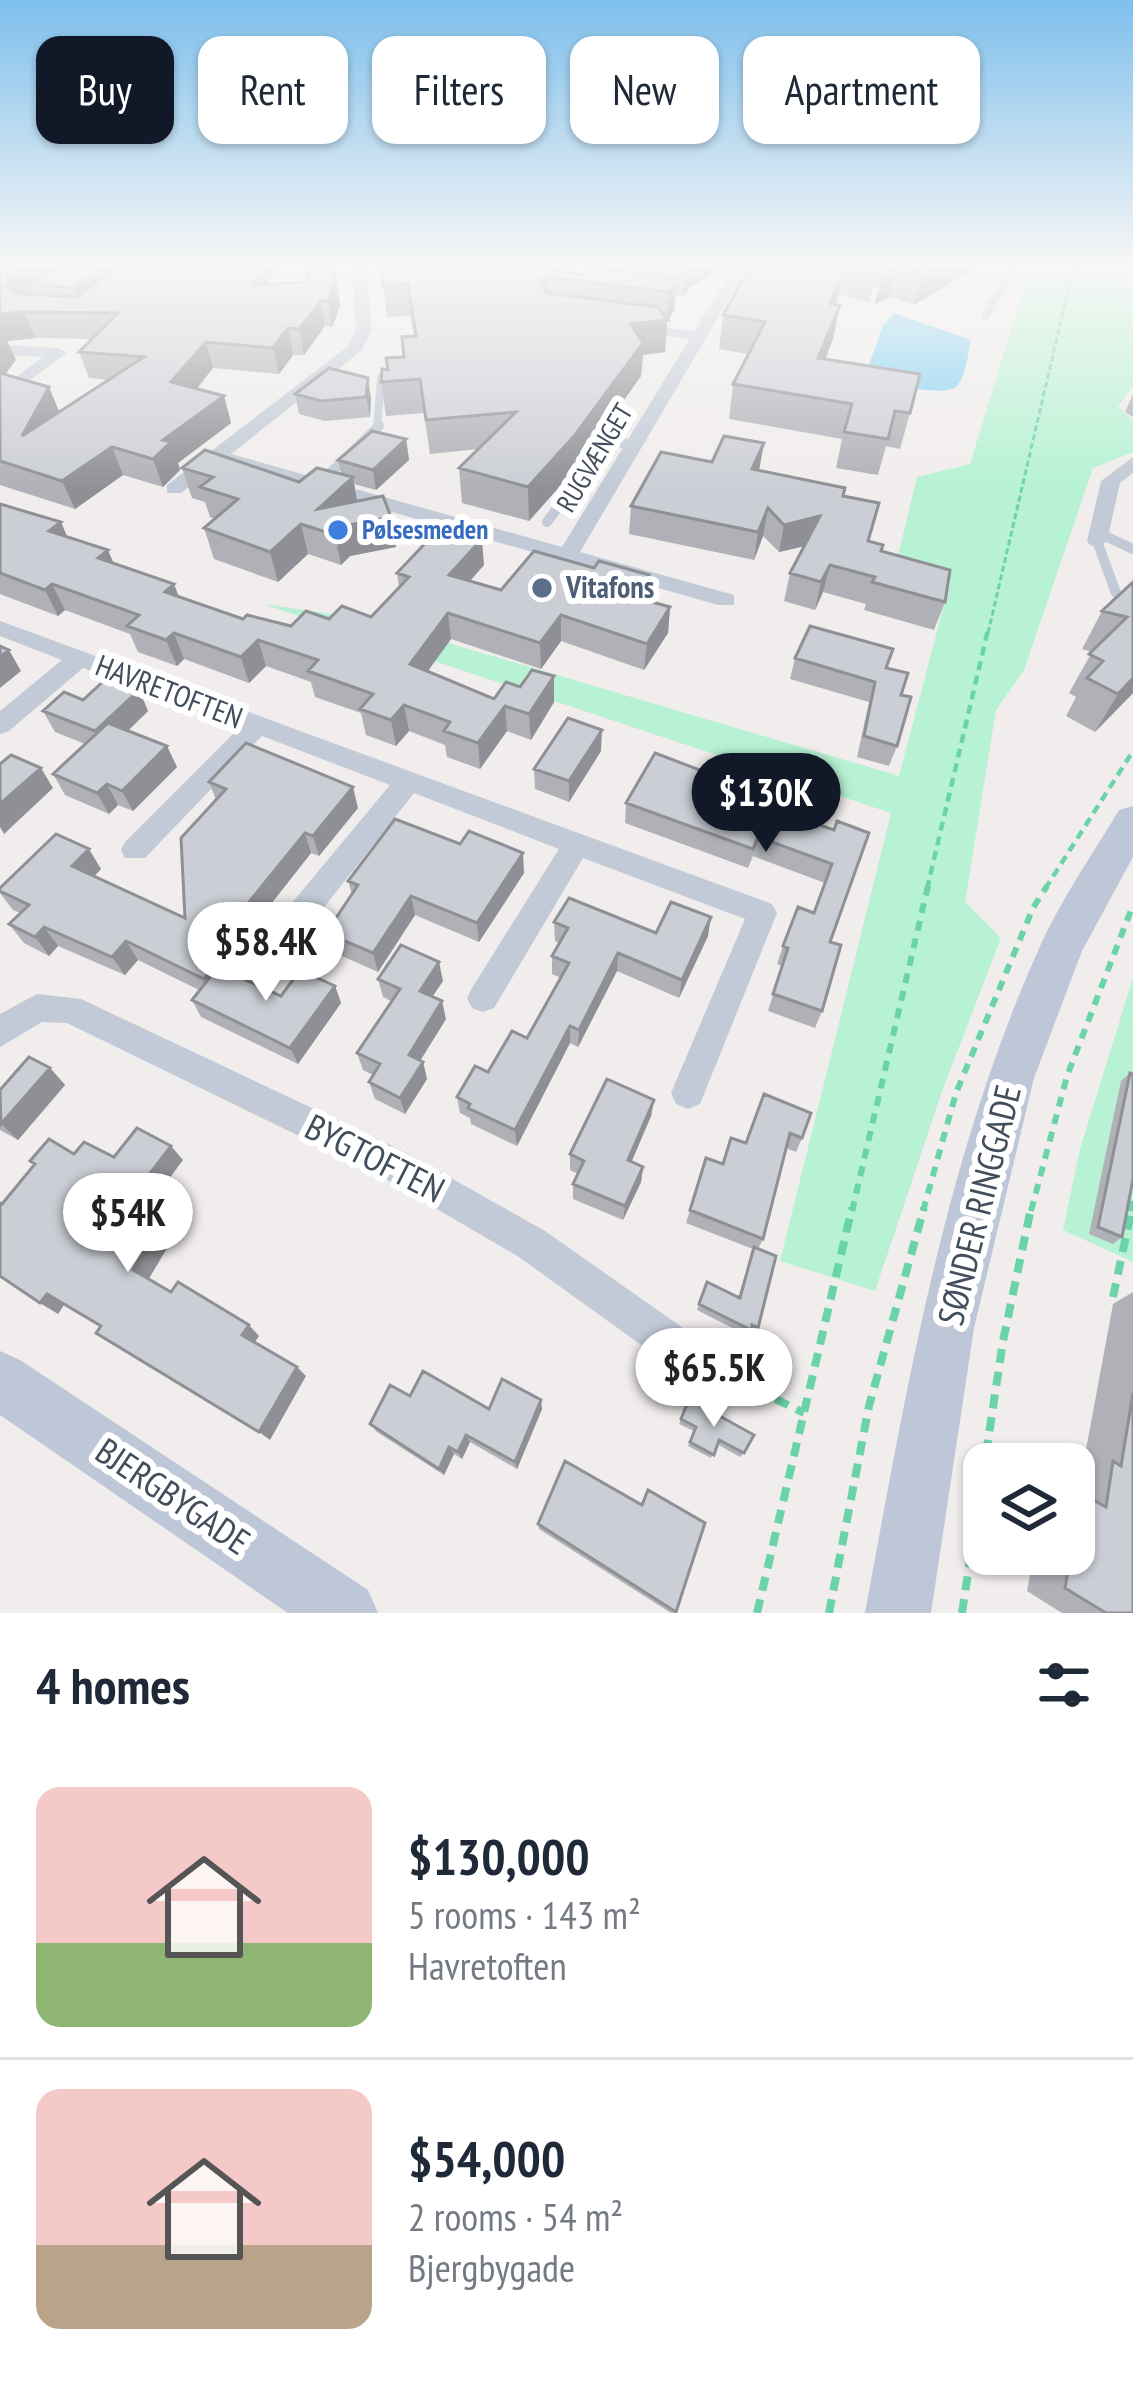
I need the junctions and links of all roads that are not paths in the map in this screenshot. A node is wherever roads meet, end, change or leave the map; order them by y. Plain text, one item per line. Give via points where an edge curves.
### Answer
1 (362, 340) edge
2 (697, 340) edge
3 (0, 350) edge
4 (381, 377) edge
5 (0, 398) edge
6 (634, 445) junction
7 (218, 456) junction
8 (1133, 464) edge
9 (319, 484) junction
10 (174, 488) dead end
11 (547, 522) dead end
12 (1098, 537) junction
13 (1133, 549) edge
14 (568, 555) junction
15 (1116, 593) edge
16 (726, 600) dead end
17 (0, 628) edge
18 (80, 658) junction
19 (0, 725) edge
20 (257, 725) junction
21 (407, 783) junction
22 (1133, 820) edge
23 (576, 845) junction
24 (135, 850) dead end
25 (292, 925) dead end
26 (483, 998) dead end
27 (0, 1032) edge
28 (688, 1093) dead end
29 (0, 1380) edge
30 (726, 1382) road end
31 (345, 1613) edge
32 (898, 1613) edge

1 - 7 street
2 - 6 street, RUGVÆNGET
3 - 5 street via 58,352
4 - 9 lane via 379,427
6 - 11 lane via 608,440
6 - 14 street, RUGVÆNGET
7 - 9 street, RUGVÆNGET
7 - 10 street
8 - 12 street via 1111,481
9 - 14 street, RUGVÆNGET
12 - 13 lane
12 - 15 lane
14 - 16 street, RUGVÆNGET
17 - 18 street, HAVRETOFTEN
18 - 19 street, HAVRETOFTEN
18 - 20 street, HAVRETOFTEN
20 - 21 street, HAVRETOFTEN
20 - 24 street, HAVRETOFTEN
21 - 23 street, HAVRETOFTEN
21 - 25 street
22 - 32 street, SØNDER RINGGADE via 1062,946 1010,1078 946,1328
23 - 26 street
23 - 28 street, HAVRETOFTEN via 762,913
27 - 30 street, BYGTOFTEN via 37,1009 70,1009 304,1121 532,1244
29 - 31 street, BJERGBYGADE

